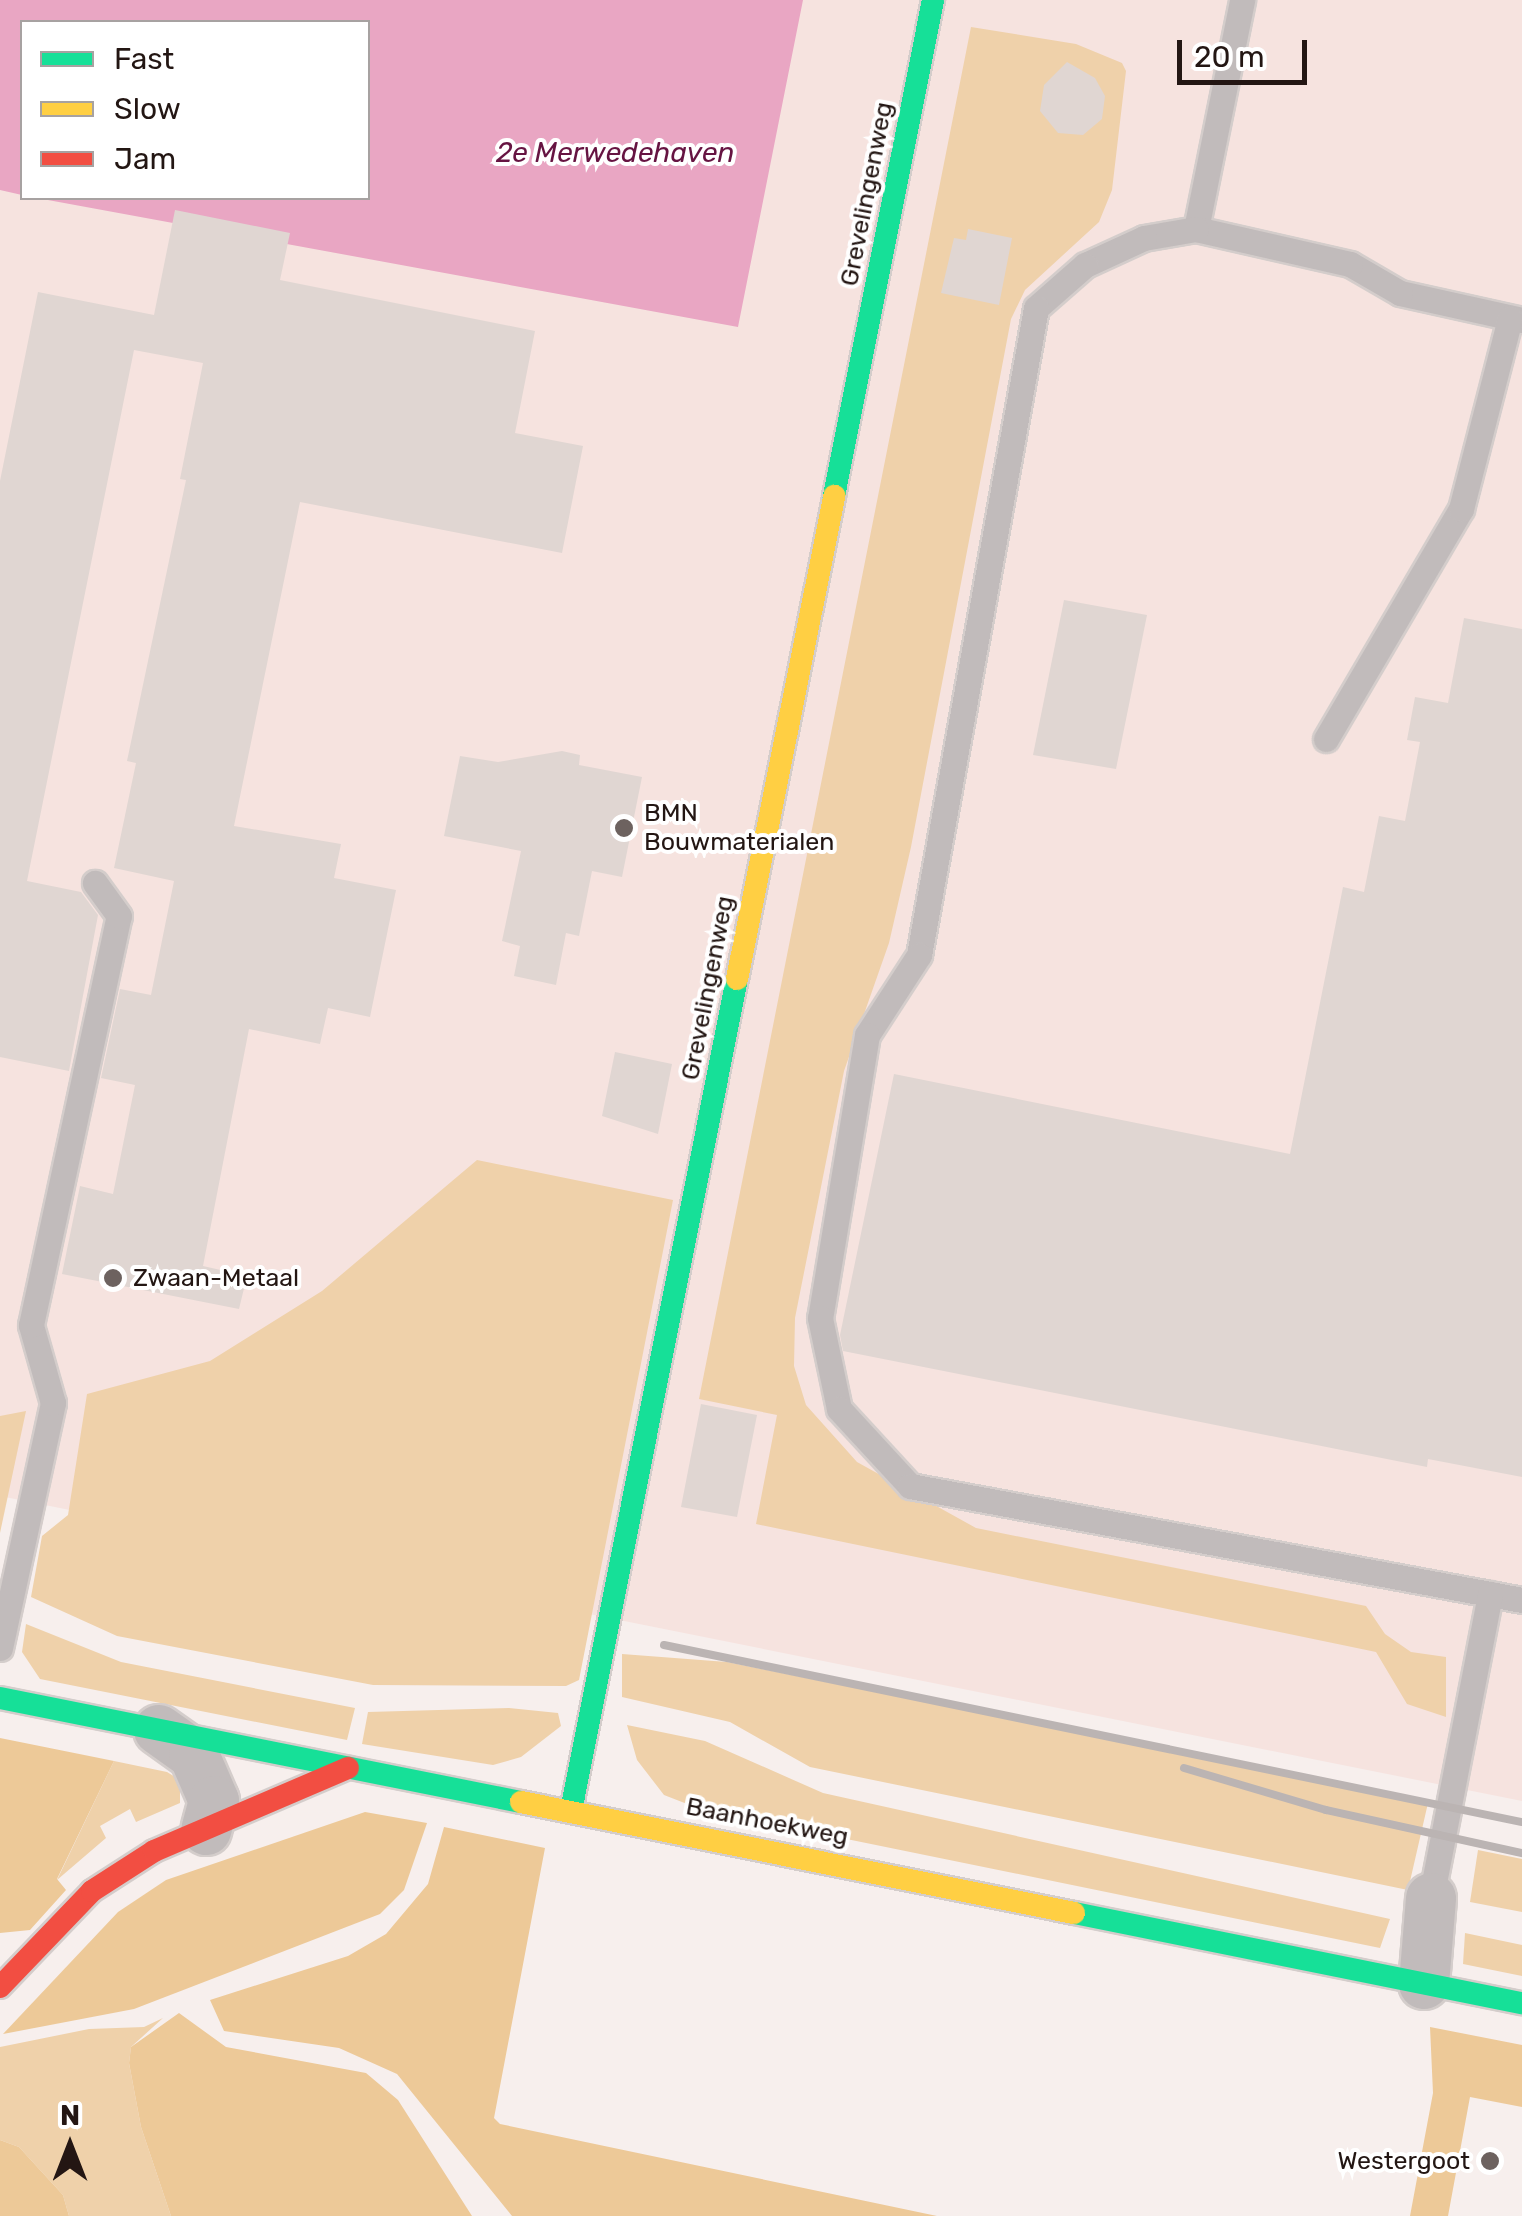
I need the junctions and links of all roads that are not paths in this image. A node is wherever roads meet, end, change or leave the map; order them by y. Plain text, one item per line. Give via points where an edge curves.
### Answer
1 (934, 0) edge
2 (1242, 0) edge
3 (1196, 229) junction
4 (1516, 319) edge
5 (1326, 740) dead end
6 (95, 883) dead end
7 (1490, 1594) junction
8 (1522, 1600) edge
9 (0, 1648) edge
10 (0, 1698) edge
11 (159, 1730) junction
12 (348, 1768) junction
13 (572, 1811) junction
14 (206, 1830) junction
15 (1431, 1898) joint
16 (1424, 1984) junction
17 (0, 1987) edge
18 (1522, 2003) edge

1 - 13 street, Grevelingenweg
2 - 3 lane
3 - 4 lane via 1350,264 1400,292
3 - 7 lane via 1144,238 1085,265 1036,308 920,954 867,1035 820,1318 839,1409 910,1486
4 - 5 lane via 1461,509
6 - 9 lane via 118,916 32,1325 54,1403
7 - 8 lane
7 - 15 lane
10 - 11 street, Baanhoekweg
11 - 12 street, Baanhoekweg
11 - 14 street via 194,1755 214,1802
12 - 13 street, Baanhoekweg
12 - 14 street
13 - 16 street, Baanhoekweg
14 - 17 street via 154,1851 92,1891
15 - 16 street
16 - 18 street, Baanhoekweg

